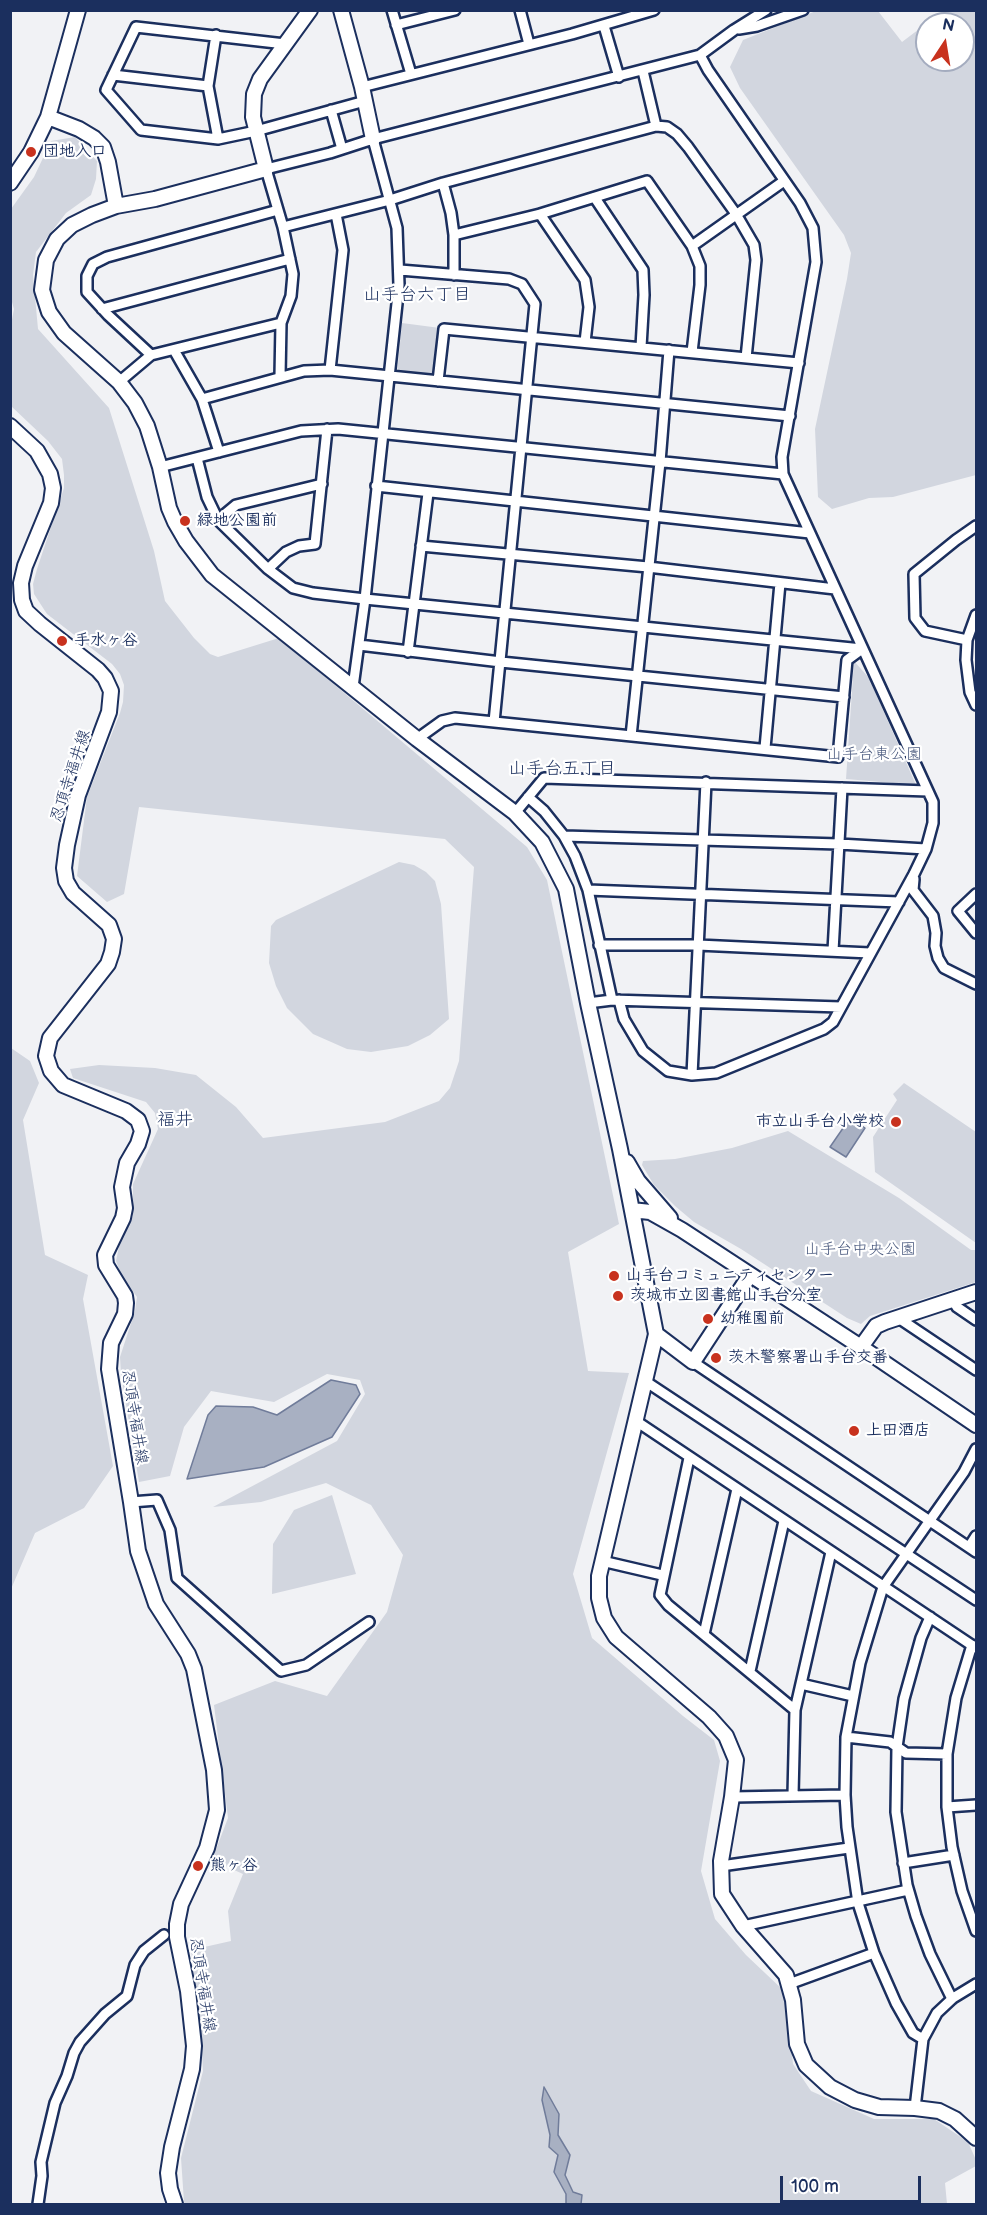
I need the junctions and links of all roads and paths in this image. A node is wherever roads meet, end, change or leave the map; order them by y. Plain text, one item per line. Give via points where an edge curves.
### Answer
1 (78, 10) edge
2 (310, 10) edge
3 (341, 10) edge
4 (392, 10) edge
5 (455, 10) edge
6 (520, 10) edge
7 (766, 10) edge
8 (803, 10) edge
9 (649, 11) edge
10 (396, 25) junction
11 (604, 26) junction
12 (734, 30) junction
13 (216, 35) junction
14 (285, 44) junction
15 (529, 44) junction
16 (700, 55) junction
17 (643, 71) junction
18 (411, 74) junction
19 (113, 75) junction
20 (619, 77) junction
21 (208, 86) junction
22 (363, 94) junction
23 (331, 110) junction
24 (48, 117) junction
25 (656, 126) junction
26 (256, 131) junction
27 (218, 139) junction
28 (373, 139) junction
29 (342, 149) junction
30 (266, 169) junction
31 (784, 181) junction
32 (10, 183) edge
33 (443, 183) junction
34 (595, 198) junction
35 (390, 200) junction
36 (116, 206) junction
37 (278, 210) junction
38 (336, 214) junction
39 (540, 214) junction
40 (736, 214) junction
41 (283, 227) junction
42 (454, 235) junction
43 (692, 246) junction
44 (290, 259) junction
45 (400, 270) junction
46 (454, 275) junction
47 (102, 309) junction
48 (281, 324) junction
49 (533, 337) junction
50 (585, 342) junction
51 (641, 347) junction
52 (174, 350) junction
53 (669, 350) junction
54 (692, 352) junction
55 (151, 355) junction
56 (746, 358) junction
57 (799, 363) junction
58 (330, 370) junction
59 (280, 376) junction
60 (389, 376) junction
61 (438, 381) junction
62 (119, 382) junction
63 (528, 390) junction
64 (202, 399) junction
65 (665, 403) junction
66 (790, 416) junction
67 (10, 426) edge
68 (327, 429) junction
69 (382, 432) junction
70 (521, 446) junction
71 (219, 452) junction
72 (197, 459) junction
73 (660, 462) junction
74 (160, 467) junction
75 (783, 474) junction
76 (322, 484) junction
77 (376, 486) junction
78 (428, 493) junction
79 (517, 502) junction
80 (653, 516) junction
81 (218, 520) junction
82 (976, 526) edge
83 (810, 533) junction
84 (421, 546) junction
85 (512, 554) junction
86 (648, 567) junction
87 (268, 569) junction
88 (780, 583) junction
89 (835, 589) junction
90 (365, 599) junction
91 (414, 604) junction
92 (507, 614) junction
93 (976, 615) edge
94 (641, 628) junction
95 (775, 639) junction
96 (967, 640) junction
97 (359, 645) junction
98 (862, 649) junction
99 (408, 652) junction
100 (501, 662) junction
101 (637, 675) junction
102 (353, 687) junction
103 (771, 690) junction
104 (844, 697) junction
105 (976, 705) edge
106 (494, 722) junction
107 (631, 736) junction
108 (417, 739) junction
109 (765, 748) junction
110 (706, 782) junction
111 (842, 788) junction
112 (928, 791) junction
113 (528, 797) junction
114 (514, 813) junction
115 (564, 836) junction
116 (702, 840) junction
117 (839, 843) junction
118 (926, 849) junction
119 (914, 874) junction
120 (588, 890) junction
121 (699, 893) junction
122 (976, 894) edge
123 (836, 900) junction
124 (899, 902) junction
125 (976, 933) edge
126 (599, 945) junction
127 (698, 945) junction
128 (833, 951) junction
129 (870, 953) junction
130 (976, 984) edge
131 (616, 1000) junction
132 (696, 1002) junction
133 (588, 1003) junction
134 (841, 1007) junction
135 (692, 1075) junction
136 (620, 1149) junction
137 (632, 1210) junction
138 (682, 1230) junction
139 (750, 1275) junction
140 (976, 1292) edge
141 (952, 1299) junction
142 (897, 1317) junction
143 (976, 1320) edge
144 (656, 1334) junction
145 (861, 1347) junction
146 (693, 1362) junction
147 (976, 1370) edge
148 (645, 1381) junction
149 (636, 1421) junction
150 (976, 1425) edge
151 (976, 1449) edge
152 (689, 1458) junction
153 (736, 1489) junction
154 (132, 1502) junction
155 (784, 1521) junction
156 (930, 1521) junction
157 (976, 1536) edge
158 (973, 1550) edge
159 (831, 1552) junction
160 (908, 1555) junction
161 (602, 1561) junction
162 (662, 1575) junction
163 (884, 1587) junction
164 (976, 1600) edge
165 (930, 1617) junction
166 (369, 1622) dead end
167 (704, 1634) junction
168 (974, 1646) edge
169 (750, 1671) junction
170 (801, 1684) junction
171 (853, 1696) junction
172 (795, 1710) junction
173 (846, 1737) junction
174 (897, 1747) junction
175 (947, 1754) junction
176 (793, 1795) junction
177 (845, 1795) junction
178 (732, 1797) junction
179 (976, 1804) edge
180 (947, 1807) junction
181 (849, 1848) junction
182 (954, 1855) junction
183 (903, 1863) junction
184 (721, 1866) junction
185 (908, 1890) junction
186 (858, 1903) junction
187 (743, 1926) junction
188 (976, 1931) edge
189 (164, 1935) dead end
190 (874, 1953) junction
191 (789, 1984) junction
192 (976, 1984) edge
193 (952, 1999) junction
194 (923, 2039) junction
195 (915, 2108) junction
196 (976, 2138) edge
197 (38, 2205) edge
198 (175, 2205) edge

1 - 24 street
2 - 14 street
3 - 22 street
4 - 10 street
5 - 10 street
6 - 15 street
7 - 12 street
8 - 12 street
9 - 11 street
10 - 18 street
11 - 15 street
11 - 20 street
12 - 16 street
13 - 14 street
13 - 19 street via 136,27
13 - 21 street
14 - 26 street via 254,94
15 - 18 street
16 - 17 street
16 - 31 street
17 - 20 street
17 - 25 street
18 - 22 street
19 - 21 street
19 - 27 street via 107,92 138,129
20 - 28 street
21 - 27 street
22 - 23 street
22 - 28 street
23 - 26 street
23 - 29 street
24 - 32 street
24 - 36 street via 79,129 103,147
25 - 33 street
25 - 40 street via 677,134
26 - 27 street
26 - 30 street
28 - 29 street
28 - 35 street
29 - 30 street
30 - 36 street
30 - 37 street
31 - 40 street
31 - 57 street via 813,228 816,246
33 - 35 street
33 - 42 street
34 - 39 street
34 - 43 street via 647,181
34 - 51 street via 643,270
35 - 38 street
35 - 45 street
36 - 62 street via 72,225 57,239 46,260 42,290 49,312 64,333
37 - 41 street
37 - 47 street via 93,264 87,276 87,292
38 - 41 street
38 - 58 street via 343,250
39 - 42 street
39 - 50 street via 585,280 589,307
40 - 43 street
40 - 56 street via 753,245 756,260
41 - 44 street
42 - 46 street
43 - 54 street via 700,266 700,285
44 - 47 street
44 - 48 street via 291,296
45 - 46 street
45 - 60 street
46 - 49 street via 509,279 522,284 536,304
47 - 55 street
48 - 52 street
48 - 59 street
49 - 50 street
49 - 61 street via 444,329
49 - 63 street
50 - 51 street
51 - 53 street
52 - 55 street
52 - 64 street
53 - 54 street
53 - 65 street
54 - 56 street
55 - 62 street
56 - 57 street
57 - 66 street
58 - 59 street via 304,370
58 - 60 street
59 - 64 street
60 - 61 street
60 - 69 street
61 - 63 street
62 - 74 street via 147,426
63 - 65 street
63 - 70 street
64 - 71 street
65 - 66 street
65 - 73 street
66 - 75 street
67 - 154 street, 忍頂寺福井線 via 37,450 53,488 21,583 26,611 99,670 111,691 110,712 78,795 64,867 73,893 109,925 114,939 112,952 108,964 50,1038 46,1056 51,1071 63,1085 126,1111 138,1120 142,1131 127,1163 122,1187 123,1218 105,1255 105,1265 126,1303 108,1356
68 - 69 street
68 - 71 street via 302,431
68 - 76 street
69 - 70 street
69 - 77 street
70 - 73 street
70 - 79 street
71 - 72 street
72 - 74 street
72 - 81 street
73 - 75 street
73 - 80 street
74 - 102 street via 175,522 212,575
75 - 83 street
76 - 81 street via 236,506
76 - 87 street via 315,544 286,552
77 - 78 street
77 - 90 street
78 - 79 street
78 - 84 street
79 - 80 street
79 - 85 street
80 - 83 street
80 - 86 street
81 - 87 street
82 - 96 street via 914,574 915,618 925,631
83 - 89 street
84 - 85 street
84 - 91 street
85 - 86 street
85 - 92 street
86 - 88 street
86 - 94 street
87 - 90 street via 293,588
88 - 89 street
88 - 95 street
89 - 98 street
90 - 91 street
90 - 97 street
91 - 92 street
91 - 99 street
92 - 94 street
92 - 100 street
93 - 96 street
94 - 95 street
94 - 101 street
95 - 98 street
95 - 103 street
96 - 105 street via 967,678
97 - 99 street
97 - 102 street
98 - 104 street via 847,660
98 - 112 street
99 - 100 street
100 - 101 street
100 - 106 street
101 - 103 street
101 - 107 street
102 - 108 street
103 - 104 street
103 - 109 street
104 - 109 street via 838,757
106 - 107 street
106 - 108 street via 454,718 442,721
107 - 109 street
108 - 114 street
110 - 111 street
110 - 113 street via 544,778
110 - 116 street
111 - 112 street
111 - 117 street
112 - 118 street via 933,802 933,823
113 - 114 street
113 - 115 street
114 - 133 street via 542,842 566,889
115 - 116 street
115 - 120 street
116 - 117 street
116 - 121 street
117 - 118 street
117 - 123 street
118 - 119 street
119 - 124 street
119 - 130 street via 913,890 933,916 938,958 944,968
120 - 121 street
120 - 126 street
121 - 123 street
121 - 127 street
122 - 125 street via 958,911
123 - 124 street
123 - 128 street
124 - 129 street
126 - 127 street
126 - 131 street
127 - 128 street
127 - 132 street
128 - 129 street
129 - 134 street
131 - 132 street
131 - 133 street
131 - 135 street via 643,1051 668,1071
132 - 134 street
132 - 135 street
133 - 136 street
134 - 135 street via 824,1029 716,1073
136 - 137 street
136 - 138 street via 638,1181
137 - 138 street via 650,1212
137 - 144 street
138 - 139 street
139 - 145 street
139 - 146 street
140 - 141 street
141 - 142 street
141 - 143 street
142 - 145 street via 876,1326
142 - 147 street
144 - 146 street
144 - 148 street
145 - 150 street
146 - 156 street
148 - 149 street
148 - 160 street
149 - 152 street
149 - 161 street
151 - 156 street
152 - 153 street
152 - 162 street
153 - 155 street
153 - 167 street
154 - 166 street via 157,1500 170,1530 177,1578 281,1671 306,1665
154 - 198 street, 忍頂寺福井線 via 138,1551 156,1604 194,1669 214,1770 217,1810 207,1848 181,1904 177,1924 194,2046 168,2173
155 - 159 street
155 - 169 street
156 - 158 street
156 - 160 street
157 - 158 street
159 - 163 street
159 - 170 street
160 - 163 street
160 - 164 street
161 - 162 street
161 - 178 street via 599,1598 604,1618 616,1637 726,1736 735,1760
162 - 167 street via 660,1595
163 - 165 street
163 - 171 street
165 - 168 street
165 - 174 street via 910,1672
167 - 169 street
168 - 175 street via 956,1698
169 - 172 street
170 - 171 street
170 - 172 street
171 - 173 street
172 - 176 street
173 - 174 street via 890,1742
173 - 177 street
174 - 175 street via 906,1753
174 - 183 street via 896,1812
175 - 180 street
176 - 177 street
176 - 178 street
177 - 181 street
178 - 184 street
179 - 180 street
180 - 182 street
181 - 184 street
181 - 186 street
182 - 183 street
182 - 188 street
183 - 185 street
184 - 187 street via 722,1894
185 - 186 street
185 - 193 street via 930,1954
186 - 187 street
186 - 190 street
187 - 191 street
189 - 197 street via 144,1951 135,1965 127,1996 105,2014 74,2053 55,2103 40,2162
190 - 191 street
190 - 194 street via 913,2033
191 - 195 street via 797,2044 806,2065 830,2087 855,2100 879,2108
192 - 193 street
193 - 194 street via 937,2013
194 - 195 street
195 - 196 street via 939,2111 956,2119

